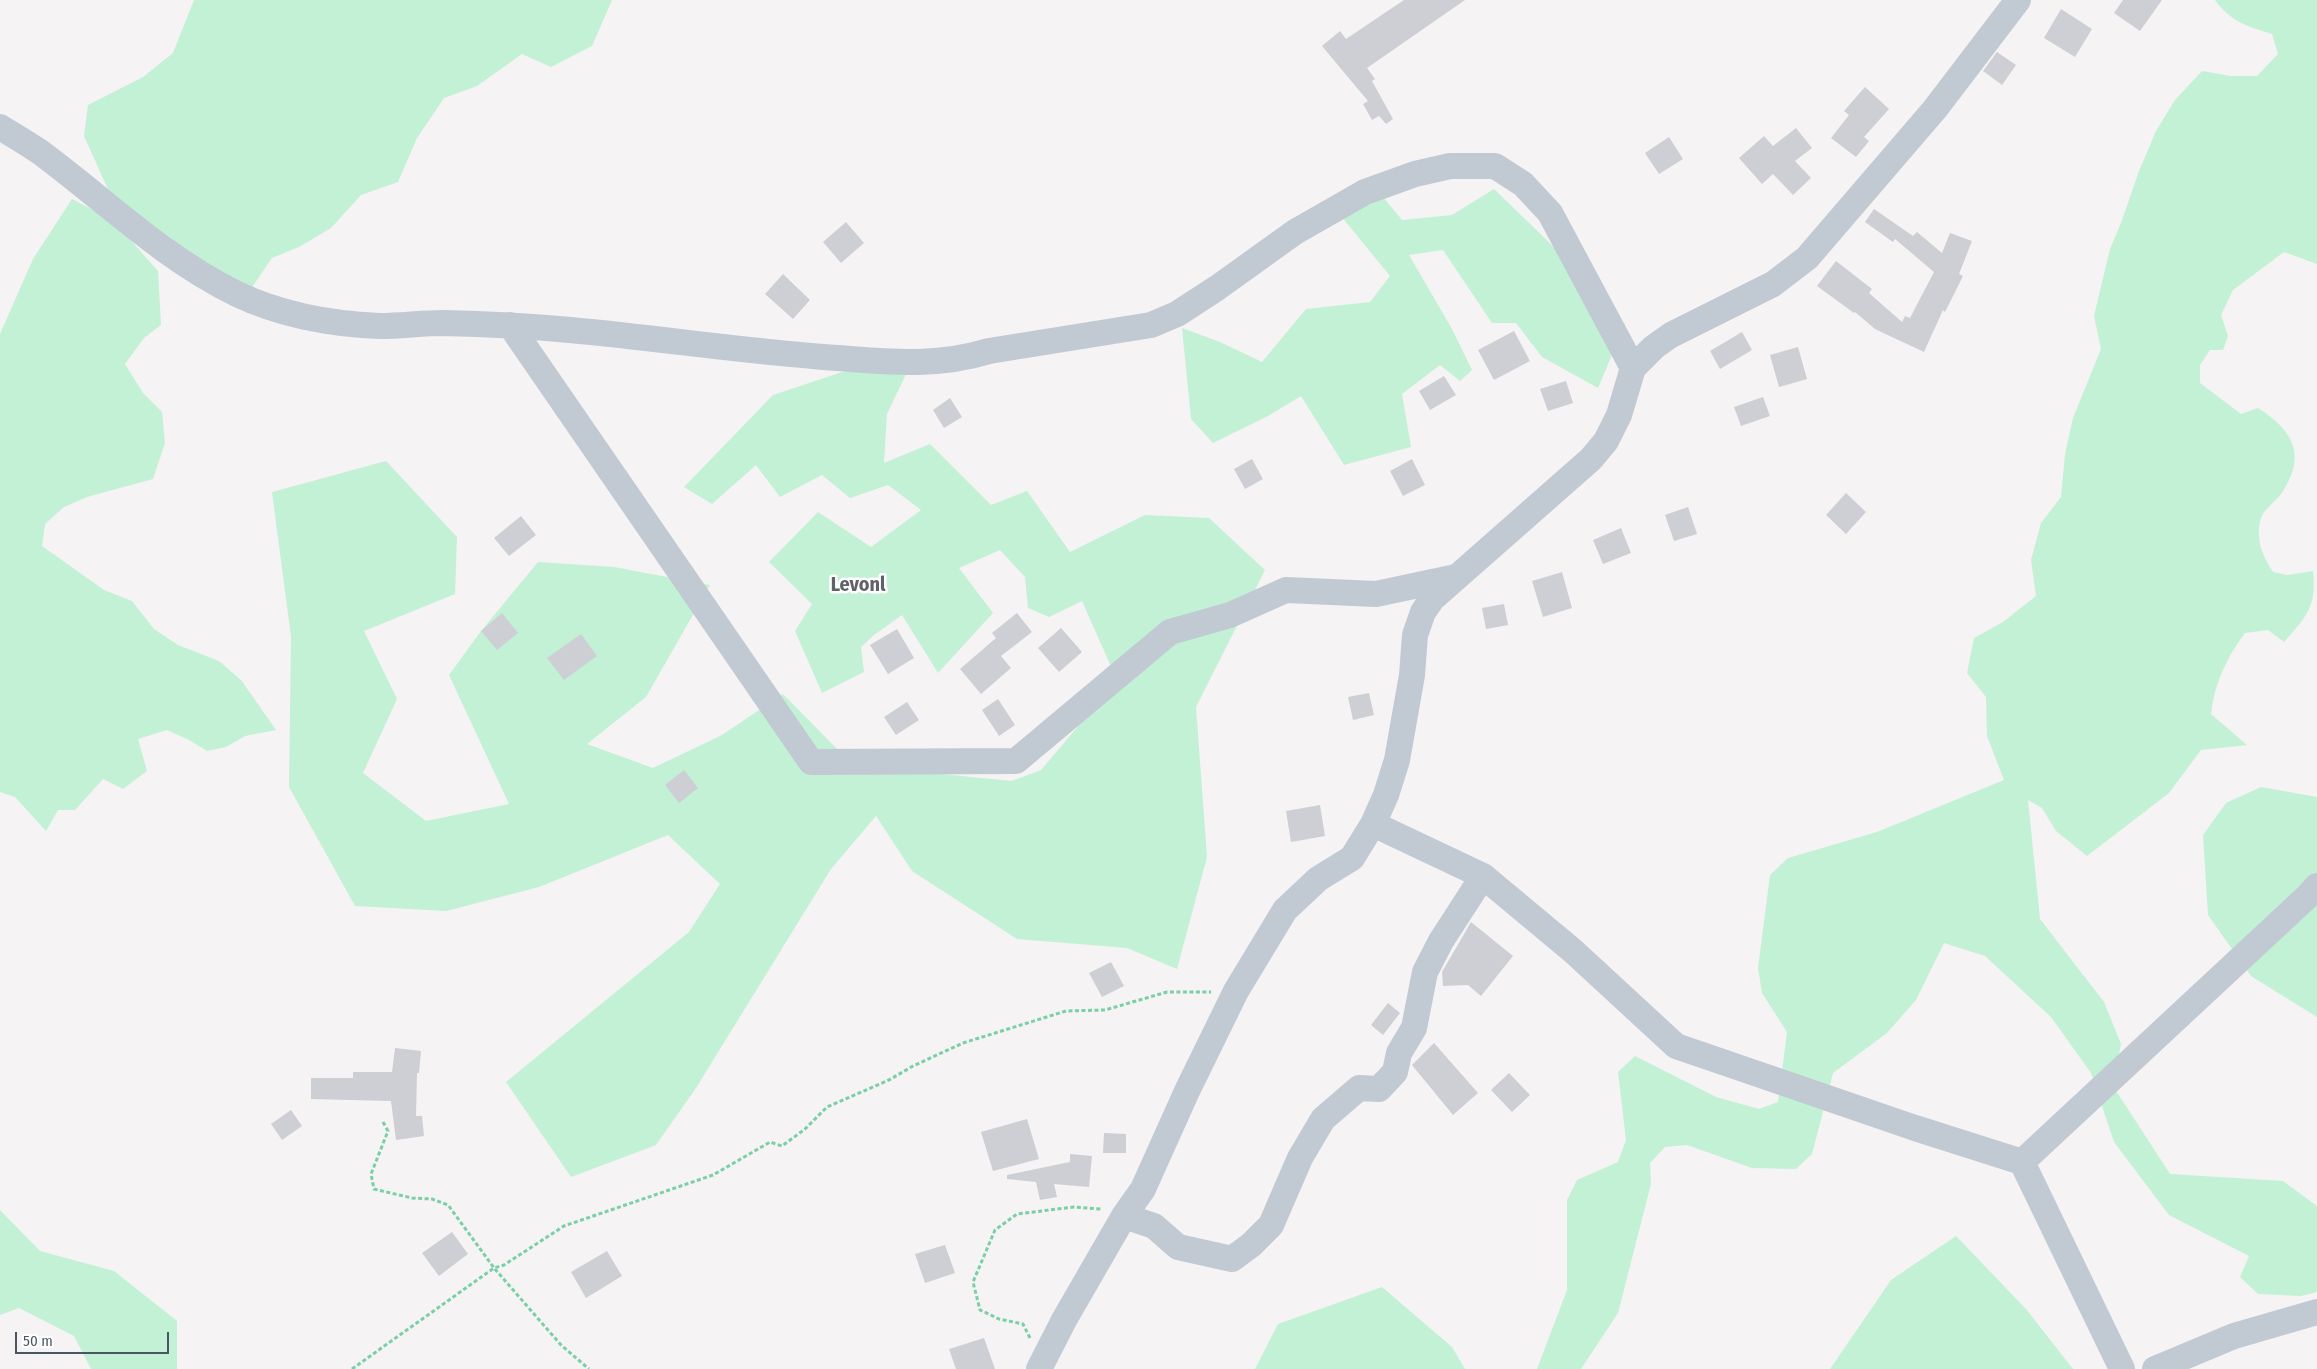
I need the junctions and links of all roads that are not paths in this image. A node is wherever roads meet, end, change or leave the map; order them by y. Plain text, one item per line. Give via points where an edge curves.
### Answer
1 (2018, 0) edge
2 (0, 126) edge
3 (510, 325) junction
4 (1633, 368) junction
5 (1458, 576) junction
6 (1373, 824) junction
7 (1483, 876) junction
8 (2317, 886) edge
9 (2022, 1162) junction
10 (1124, 1216) junction
11 (2317, 1312) edge
12 (1040, 1366) edge
13 (2122, 1369) edge
14 (2155, 1369) edge

1 - 4 street via 1935,109 1807,258 1773,284 1671,335
2 - 3 street via 188,266 237,294 288,313 327,321 379,326 440,323
3 - 4 street via 809,356 890,362 949,361 988,351 1151,325 1177,314 1295,232 1365,192 1415,174 1450,166 1495,166 1523,184 1550,213
3 - 5 street via 811,762 1016,761 1170,632 1230,615 1286,590 1376,594
4 - 5 street via 1619,415 1606,441 1591,459
5 - 6 street via 1432,599 1423,612 1415,635 1412,675 1397,760
6 - 7 street
6 - 10 street via 1352,858 1318,879 1285,910 1236,991 1143,1189
7 - 9 street via 1573,951 1676,1046
7 - 10 street via 1425,972 1414,1028 1399,1053 1395,1072 1379,1089 1359,1088 1324,1119 1300,1158 1271,1225 1251,1245 1232,1259 1178,1247 1154,1226
8 - 9 street
9 - 13 street
10 - 12 street
11 - 14 street via 2234,1336

